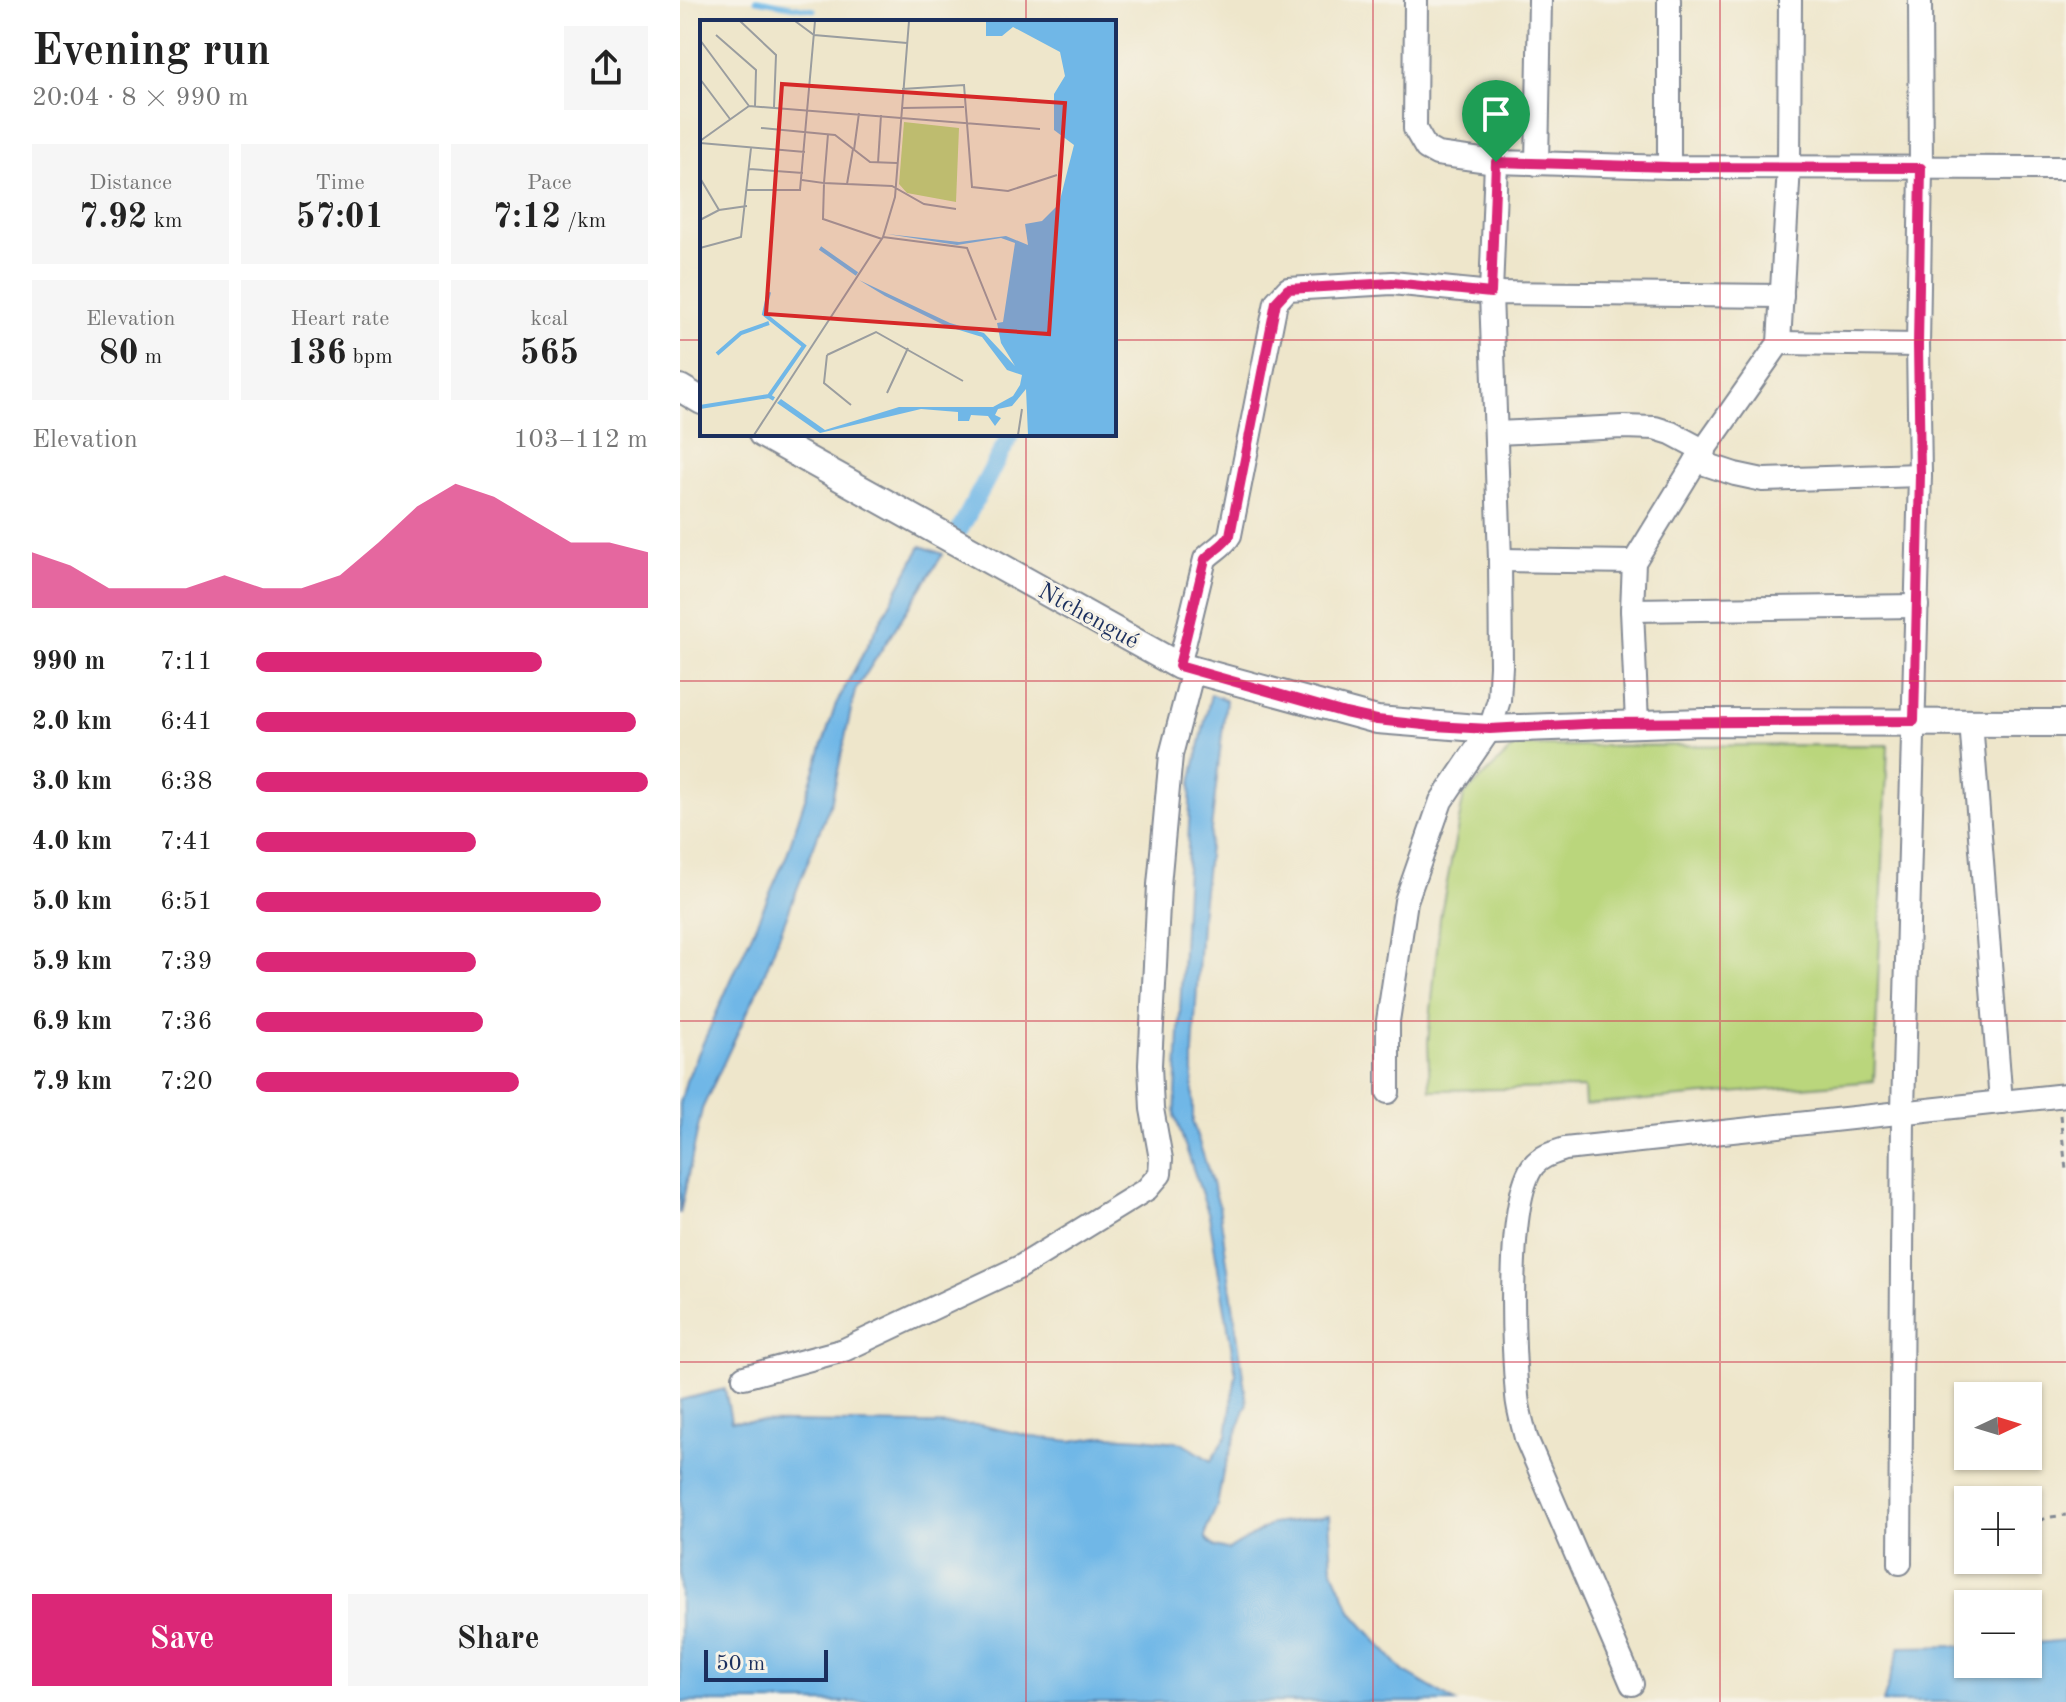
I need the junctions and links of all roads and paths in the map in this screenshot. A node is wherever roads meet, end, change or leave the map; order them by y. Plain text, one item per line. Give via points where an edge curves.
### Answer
1 (1416, 0) edge
2 (1540, 0) edge
3 (1669, 0) edge
4 (1790, 0) edge
5 (1920, 0) edge
6 (1496, 162) junction
7 (1537, 164) junction
8 (1789, 166) junction
9 (1669, 167) junction
10 (1921, 168) junction
11 (2066, 168) edge
12 (1491, 293) junction
13 (1782, 296) junction
14 (1779, 343) junction
15 (1918, 345) junction
16 (680, 388) edge
17 (700, 400) edge
18 (1496, 433) junction
19 (766, 436) edge
20 (1701, 456) junction
21 (1920, 475) junction
22 (1500, 560) junction
23 (1634, 562) junction
24 (1917, 606) junction
25 (1632, 610) junction
26 (1186, 668) junction
27 (1914, 721) junction
28 (1971, 722) junction
29 (1637, 723) junction
30 (2066, 723) edge
31 (1490, 729) junction
32 (1388, 1092) dead end
33 (2063, 1095) edge
34 (2001, 1102) junction
35 (1903, 1110) junction
36 (2066, 1170) edge
37 (744, 1377) dead end
38 (2066, 1515) edge
39 (2042, 1520) edge
40 (1900, 1563) dead end
41 (1632, 1684) dead end

1 - 6 street via 1415,129 1420,141 1437,154
2 - 7 street
3 - 9 street
4 - 8 street
5 - 10 street
6 - 7 street
6 - 12 street
7 - 9 street
8 - 9 street
8 - 10 street
8 - 13 street
10 - 11 street
10 - 15 street
12 - 13 street
12 - 18 street
12 - 26 street via 1392,283 1282,293 1230,535 1205,559
13 - 14 street
14 - 15 street
14 - 20 street
15 - 21 street
16 - 17 main road
18 - 20 street via 1655,428 1671,433
18 - 22 street
19 - 26 main road, Ntchengué
20 - 21 street via 1735,474 1763,480
20 - 23 street
21 - 24 street
22 - 23 street
22 - 31 street via 1499,700
23 - 25 street
24 - 25 street
24 - 27 street
25 - 29 street
26 - 31 main road, Ntchengué via 1377,720
26 - 37 street via 1171,755 1158,900 1150,1065 1160,1174 1147,1189 1020,1267 844,1350
27 - 28 main road, Ntchengué
27 - 29 main road, Ntchengué
27 - 35 street
28 - 30 main road, Ntchengué
28 - 34 street
29 - 31 main road, Ntchengué
31 - 32 street via 1441,801 1406,901 1388,1021
33 - 34 street
33 - 36 path
34 - 35 street
35 - 40 street
35 - 41 street via 1565,1149 1533,1166 1518,1207 1515,1240 1517,1399 1526,1438
38 - 39 path

